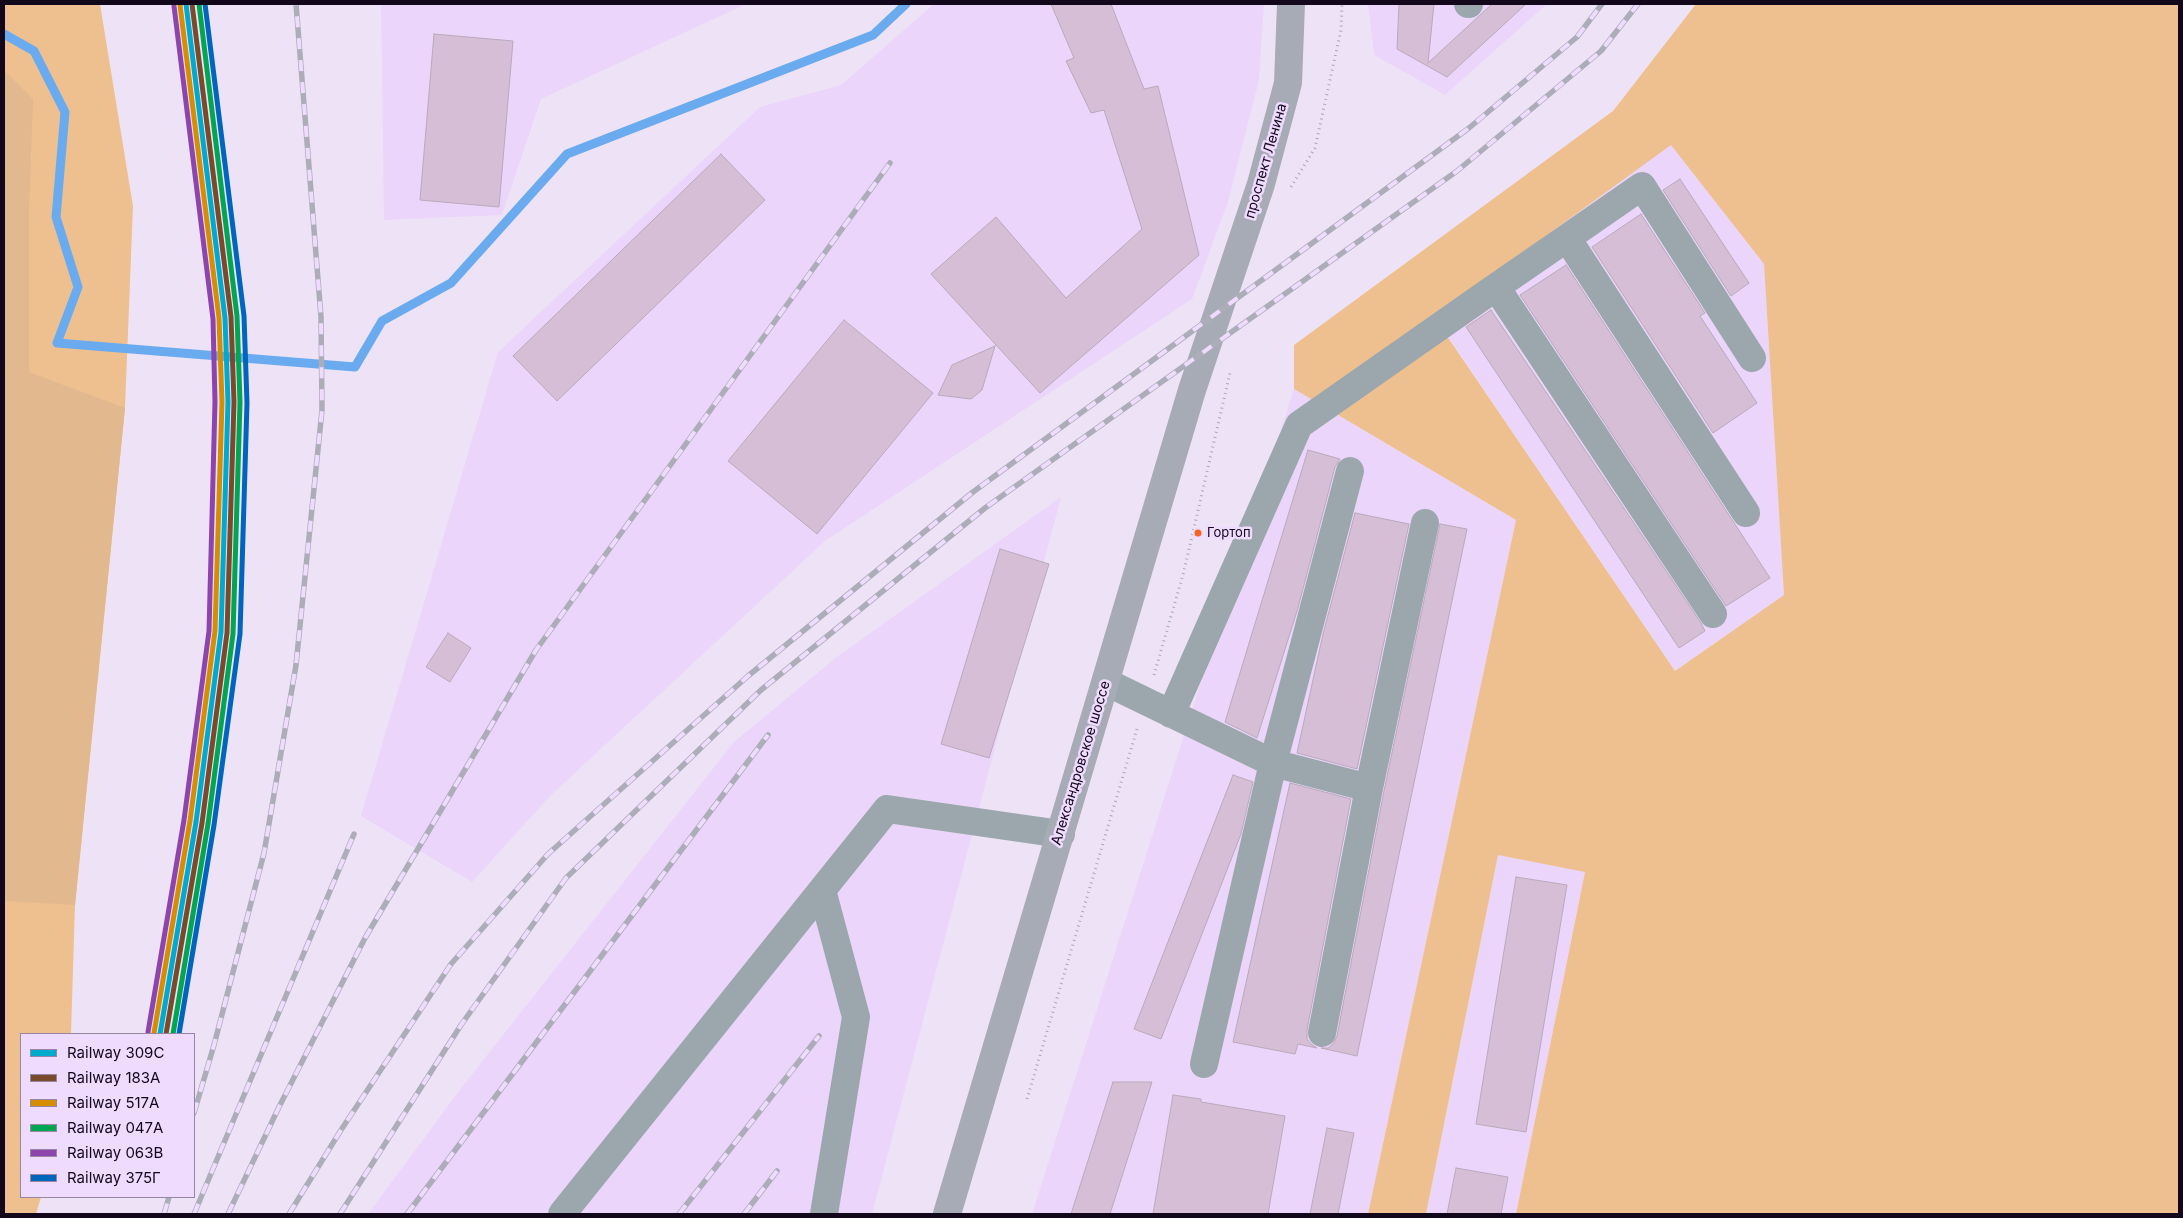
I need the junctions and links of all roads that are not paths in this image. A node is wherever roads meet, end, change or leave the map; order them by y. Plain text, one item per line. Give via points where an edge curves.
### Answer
1 (1291, 4) edge
2 (1567, 238) junction
3 (1496, 286) junction
4 (1218, 313) joint
5 (1752, 358) dead end
6 (1350, 471) dead end
7 (1746, 513) dead end
8 (1425, 523) dead end
9 (1713, 614) dead end
10 (1106, 682) junction
11 (1171, 714) junction
12 (1273, 762) junction
13 (1369, 788) junction
14 (1061, 834) junction
15 (822, 890) junction
16 (1322, 1033) dead end
17 (1204, 1064) dead end
18 (562, 1214) edge
19 (824, 1214) edge
20 (947, 1214) edge

1 - 4 main road, проспект Ленина via 1288,82 1261,184
2 - 3 lane
2 - 5 lane via 1642,186
2 - 7 lane
3 - 9 lane
3 - 11 lane via 1299,425
4 - 10 main road, Александровское шоссе via 1192,390
6 - 12 lane
8 - 13 lane
10 - 11 lane
10 - 14 main road, Александровское шоссе
11 - 12 lane
12 - 13 lane
12 - 17 lane
13 - 16 lane
14 - 15 lane via 887,809
14 - 20 main road, Александровское шоссе
15 - 18 lane
15 - 19 lane via 856,1017

